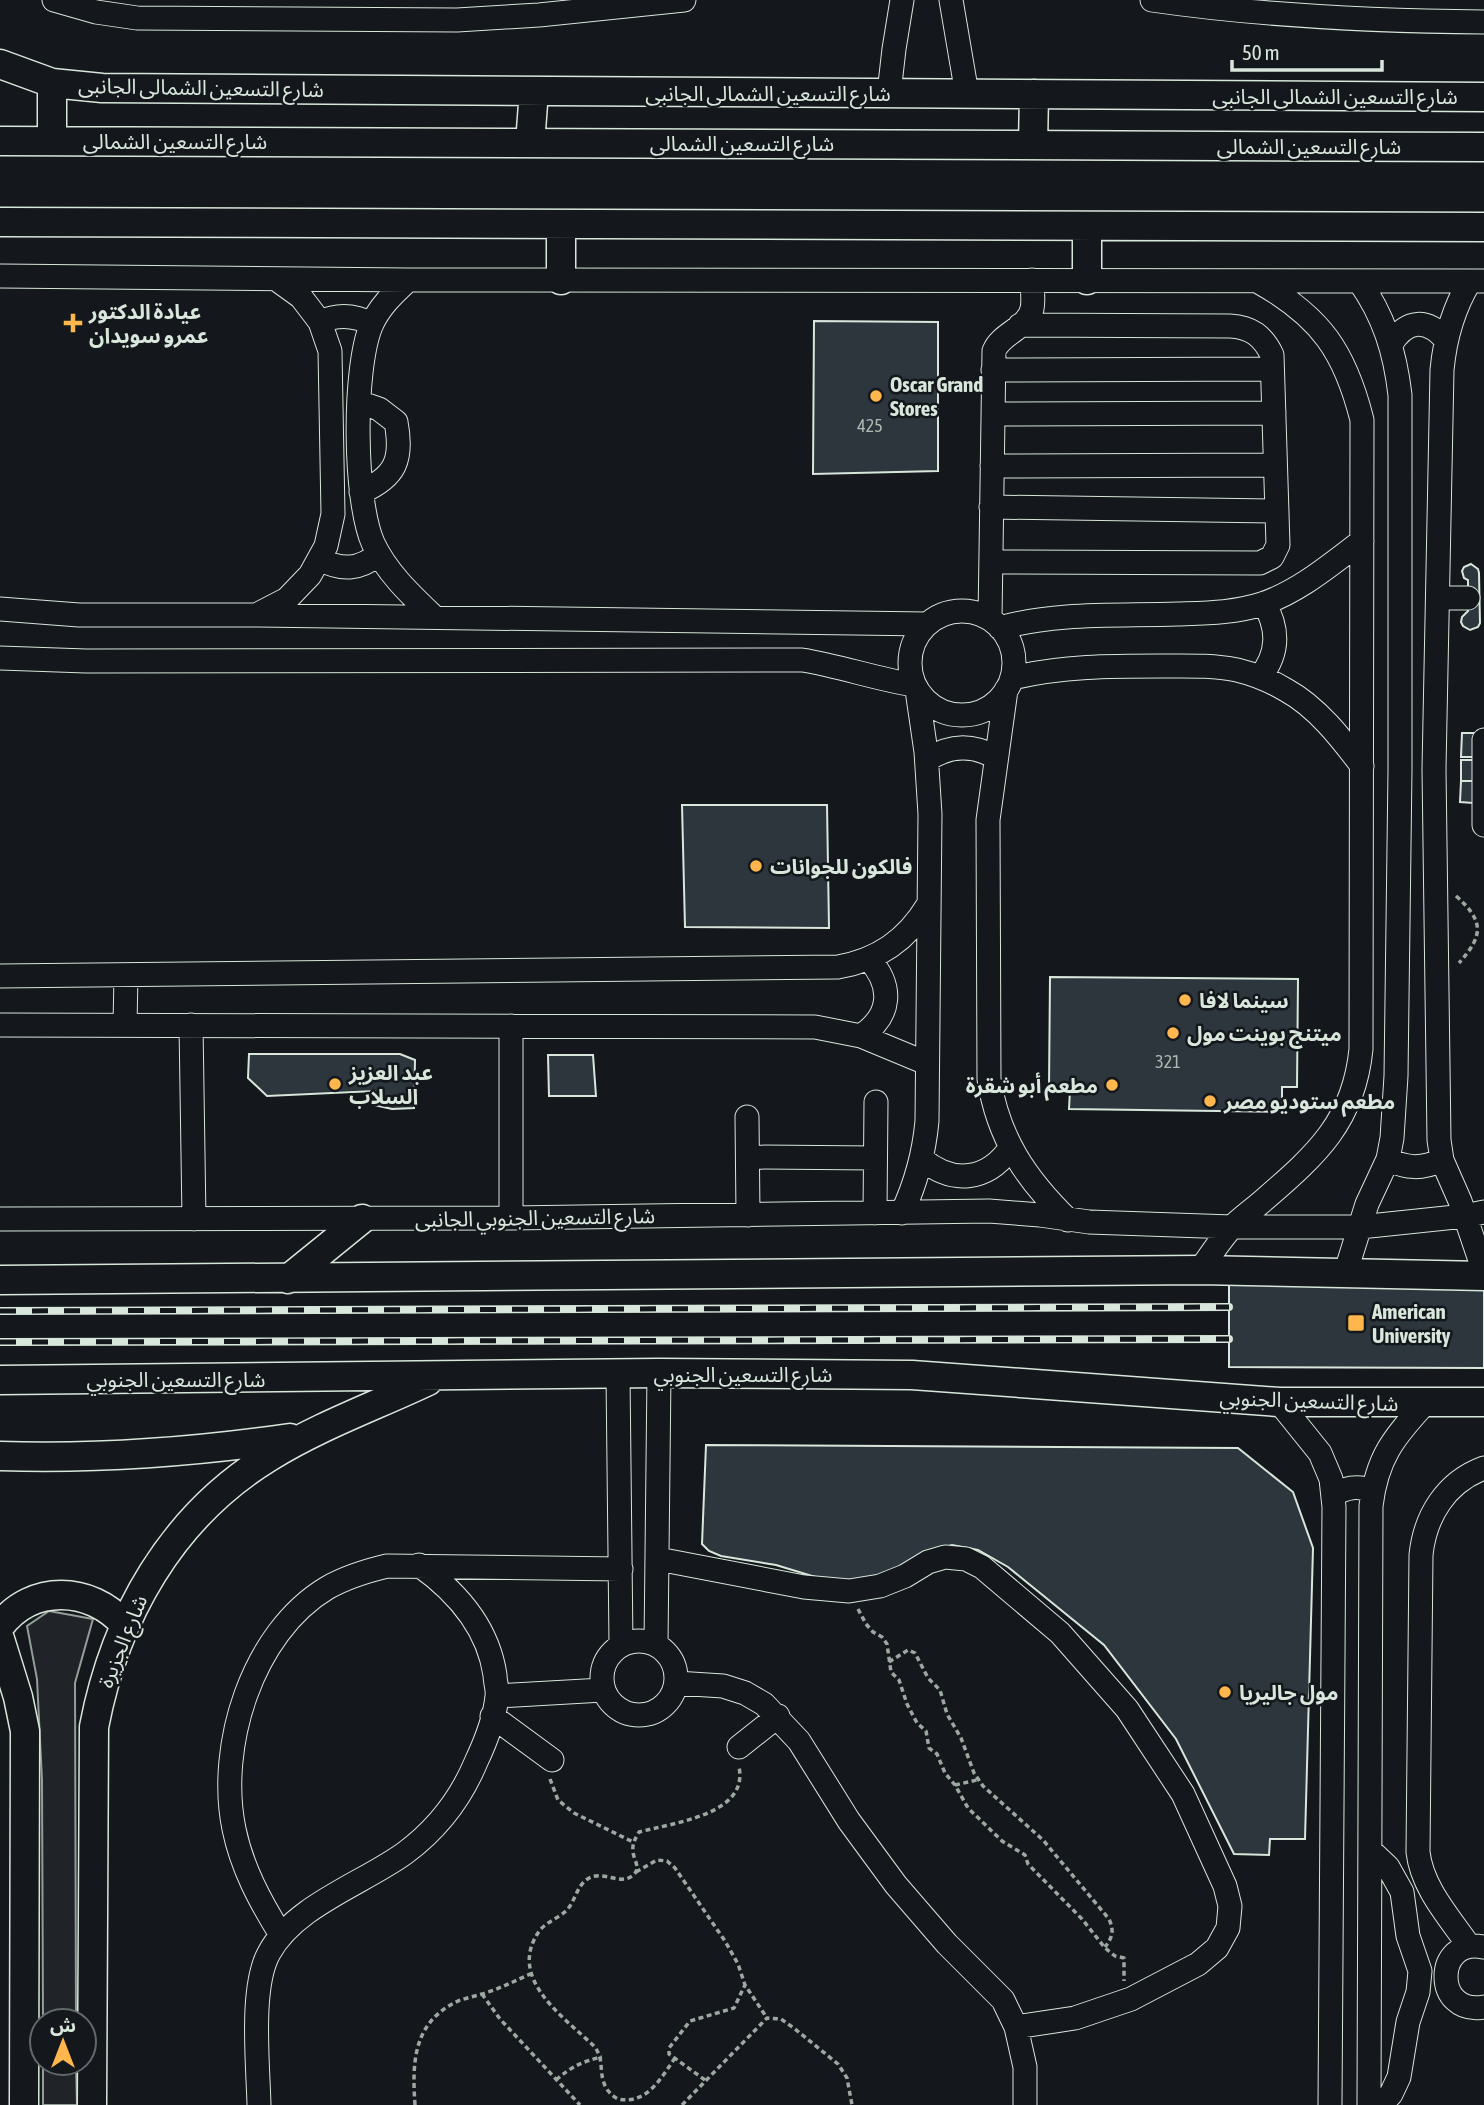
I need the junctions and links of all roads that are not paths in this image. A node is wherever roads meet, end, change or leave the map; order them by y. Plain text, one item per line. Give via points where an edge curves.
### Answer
1 (54, 0) edge
2 (684, 0) edge
3 (902, 0) edge
4 (951, 0) edge
5 (1152, 0) edge
6 (1484, 22) edge
7 (0, 64) edge
8 (52, 83) junction
9 (534, 91) junction
10 (890, 93) junction
11 (967, 94) junction
12 (1034, 94) junction
13 (1484, 97) edge
14 (0, 141) edge
15 (52, 141) junction
16 (530, 142) junction
17 (1033, 145) junction
18 (1484, 146) edge
19 (0, 222) edge
20 (561, 225) junction
21 (1087, 227) junction
22 (1484, 227) edge
23 (0, 276) edge
24 (276, 279) junction
25 (408, 280) junction
26 (561, 280) junction
27 (1087, 280) junction
28 (1032, 281) junction
29 (1256, 281) junction
30 (1359, 281) junction
31 (1477, 281) edge
32 (320, 322) junction
33 (372, 324) junction
34 (1020, 325) junction
35 (1446, 340) junction
36 (1391, 344) junction
37 (1272, 369) junction
38 (993, 370) junction
39 (359, 402) junction
40 (1274, 413) junction
41 (993, 414) junction
42 (1275, 465) junction
43 (992, 466) junction
44 (361, 492) junction
45 (991, 507) junction
46 (1277, 511) junction
47 (1362, 541) junction
48 (379, 554) junction
49 (319, 559) junction
50 (990, 562) junction
51 (1438, 597) junction
52 (1477, 598) edge
53 (1264, 603) junction
54 (0, 609) edge
55 (258, 615) junction
56 (434, 617) junction
57 (927, 624) junction
58 (995, 624) junction
59 (0, 658) edge
60 (1260, 677) junction
61 (1009, 684) junction
62 (916, 687) junction
63 (1484, 740) edge
64 (995, 757) junction
65 (927, 760) junction
66 (1362, 766) junction
67 (1484, 824) edge
68 (928, 905) junction
69 (869, 959) junction
70 (126, 975) junction
71 (0, 976) edge
72 (0, 1025) edge
73 (125, 1025) junction
74 (191, 1025) junction
75 (511, 1026) junction
76 (861, 1036) junction
77 (926, 1063) junction
78 (876, 1102) dead end
79 (747, 1117) dead end
80 (1011, 1147) junction
81 (748, 1157) junction
82 (876, 1158) junction
83 (922, 1159) junction
84 (1388, 1159) junction
85 (1442, 1160) junction
86 (875, 1213) junction
87 (902, 1213) junction
88 (1475, 1214) edge
89 (748, 1215) junction
90 (511, 1218) junction
91 (0, 1219) edge
92 (194, 1219) junction
93 (362, 1219) junction
94 (1068, 1220) junction
95 (1232, 1227) junction
96 (1360, 1227) junction
97 (1200, 1270) junction
98 (1345, 1274) junction
99 (1484, 1274) edge
100 (288, 1279) junction
101 (0, 1280) edge
102 (659, 1373) junction
103 (618, 1374) junction
104 (438, 1377) junction
105 (0, 1380) edge
106 (1279, 1402) junction
107 (1484, 1402) edge
108 (1425, 1403) junction
109 (306, 1436) junction
110 (0, 1456) edge
111 (1484, 1468) edge
112 (1373, 1491) junction
113 (1333, 1495) junction
114 (658, 1507) junction
115 (621, 1508) junction
116 (658, 1559) junction
117 (419, 1565) junction
118 (621, 1569) junction
119 (124, 1624) junction
120 (0, 1626) edge
121 (0, 1639) edge
122 (621, 1645) junction
123 (656, 1645) junction
124 (676, 1683) junction
125 (603, 1690) junction
126 (495, 1706) junction
127 (778, 1716) junction
128 (739, 1747) road end
129 (552, 1759) road end
130 (1370, 1850) junction
131 (281, 1935) junction
132 (1477, 1947) edge
133 (1418, 1961) junction
134 (1449, 1962) junction
135 (1419, 1992) junction
136 (1449, 1992) junction
137 (1484, 2007) edge
138 (1016, 2027) junction
139 (24, 2105) edge
140 (92, 2105) edge
141 (259, 2105) edge
142 (1025, 2105) edge
143 (1330, 2105) edge
144 (1369, 2105) edge
145 (1381, 2105) edge

1 - 2 street via 137,18 401,20 539,15
3 - 10 street
4 - 11 street
5 - 6 street via 1293,16
7 - 8 main road, شارع التسعين الشمالى الجانبى
8 - 9 main road, شارع التسعين الشمالى الجانبى via 102,88
8 - 15 main road
9 - 10 main road, شارع التسعين الشمالى الجانبى
9 - 16 main road
10 - 11 main road, شارع التسعين الشمالى الجانبى
11 - 12 main road, شارع التسعين الشمالى الجانبى
12 - 13 main road, شارع التسعين الشمالى الجانبى
12 - 17 main road
14 - 15 main road, شارع التسعين الشمالى
15 - 16 main road, شارع التسعين الشمالى
16 - 17 main road, شارع التسعين الشمالى
17 - 18 main road, شارع التسعين الشمالى
19 - 20 main road
20 - 21 main road
20 - 26 main road
21 - 22 main road
21 - 27 main road
23 - 24 street
24 - 25 street
24 - 32 street via 301,297
25 - 26 street
25 - 33 street via 387,300
26 - 28 street
27 - 28 street
27 - 29 street
28 - 34 street via 1032,309
29 - 30 street
29 - 47 street via 1288,299 1316,323 1338,352 1353,385 1362,420
30 - 31 street
30 - 36 street
31 - 35 street via 1460,298
32 - 33 street via 345,316
32 - 49 street via 330,351 333,514
33 - 39 street via 363,351
34 - 37 street via 1244,327 1266,343
34 - 38 street via 997,344
35 - 36 street via 1424,324 1398,332
35 - 51 street
36 - 84 street via 1400,395 1400,770 1396,1076
37 - 38 street
37 - 40 street
38 - 41 street
39 - 44 street
39 - 44 street via 396,422 399,440 397,461 389,476
40 - 41 street
40 - 42 street
41 - 43 street
42 - 43 street
42 - 46 street
43 - 45 street
44 - 48 street via 363,513
45 - 46 street
45 - 50 street
46 - 50 street via 1278,545 1272,557 1260,563
47 - 53 street via 1303,584
47 - 66 street
48 - 49 street via 368,563 348,568
48 - 56 street via 388,570
49 - 55 street via 287,599
50 - 58 street
51 - 52 street
51 - 85 street via 1434,769
53 - 58 street via 1229,612
53 - 60 street via 1276,641
54 - 55 street via 79,615
55 - 56 street
56 - 57 street
57 - 58 street via 951,612 978,614
57 - 62 street via 912,646 910,673
58 - 61 street via 1013,651
59 - 62 street via 802,660
60 - 61 street via 1211,666 1091,666 1051,669
60 - 66 street via 1314,710
61 - 62 street via 987,708 961,715 936,708
61 - 64 street
62 - 65 street
63 - 67 street
64 - 65 street via 966,747 945,750
64 - 80 street via 988,820 989,1079 993,1108
65 - 68 street
66 - 95 street via 1359,1074 1339,1124 1324,1145
68 - 69 street via 897,943
68 - 77 street
69 - 70 street via 827,968
69 - 76 street via 883,978 886,1000 878,1021
70 - 71 street
70 - 73 street
72 - 73 street
73 - 74 street
74 - 75 street
74 - 92 street
75 - 76 street via 815,1027
75 - 90 street
76 - 77 street
77 - 83 street
78 - 82 street
79 - 81 street
80 - 83 street via 996,1165 975,1175 941,1172
80 - 94 street
81 - 82 street
81 - 89 street
82 - 86 street
83 - 87 street
84 - 85 street via 1415,1168
84 - 96 street
85 - 88 street
86 - 87 street, شارع التسعين الجنوبي الجانبى
86 - 89 street, شارع التسعين الجنوبي الجانبى
87 - 94 street, شارع التسعين الجنوبي الجانبى via 989,1211
88 - 96 street, شارع التسعين الجنوبي الجانبى
88 - 99 street
89 - 90 street, شارع التسعين الجنوبي الجانبى
90 - 93 street, شارع التسعين الجنوبي الجانبى
91 - 92 street, شارع التسعين الجنوبي الجانبى
92 - 93 street, شارع التسعين الجنوبي الجانبى
93 - 100 main road
94 - 95 street, شارع التسعين الجنوبي الجانبى
95 - 96 street, شارع التسعين الجنوبي الجانبى
95 - 97 street
96 - 98 street
97 - 98 main road
97 - 100 main road
98 - 99 main road
100 - 101 main road
102 - 103 main road, شارع التسعين الجنوبي
102 - 106 main road, شارع التسعين الجنوبي via 912,1374
102 - 114 street
103 - 104 main road, شارع التسعين الجنوبي
103 - 115 street
104 - 105 main road, شارع التسعين الجنوبي
104 - 109 main road, شارع الجزيرة
106 - 108 main road, شارع التسعين الجنوبي
106 - 113 street via 1320,1453
107 - 108 main road, شارع التسعين الجنوبي
108 - 112 street via 1384,1454
109 - 110 main road via 163,1453
109 - 119 main road, شارع الجزيرة via 249,1471 198,1514 145,1585
111 - 132 street via 1465,1477 1442,1498 1427,1525 1421,1555 1419,1864 1429,1886
112 - 113 street via 1349,1487
112 - 130 street
113 - 143 street
114 - 115 street
114 - 116 street
115 - 118 street
116 - 123 street
116 - 138 street via 849,1591 880,1586 945,1557 966,1559 982,1567 1060,1633 1127,1709 1182,1794 1225,1886 1230,1906 1228,1928 1217,1948 1198,1964 1131,1998 1075,2018
117 - 118 street
117 - 126 street via 445,1583 477,1625 493,1664
117 - 131 street via 355,1574 326,1588 301,1608 268,1650 240,1710 229,1788 233,1828 260,1902
118 - 122 street
119 - 120 main road via 104,1606 66,1594 26,1603
119 - 140 main road, شارع الجزيرة via 94,1727
121 - 139 main road via 25,1731
122 - 123 street via 645,1641
122 - 125 street via 606,1659
123 - 124 street via 672,1661
124 - 125 street via 665,1705 642,1715 618,1710
124 - 127 street via 723,1686 745,1693
125 - 126 street
126 - 129 street
126 - 131 street via 470,1778 431,1830 407,1852 349,1884
127 - 128 street
127 - 138 street via 895,1885 1003,2000
130 - 133 street via 1388,1867 1402,1892 1408,1936
130 - 144 street
131 - 141 street via 261,1970 258,1990
132 - 134 street via 1458,1952
133 - 134 street
133 - 135 street
134 - 136 street via 1445,1977
135 - 136 street
135 - 145 street via 1408,2022 1399,2077
136 - 137 street via 1468,2007
138 - 142 street via 1026,2067

